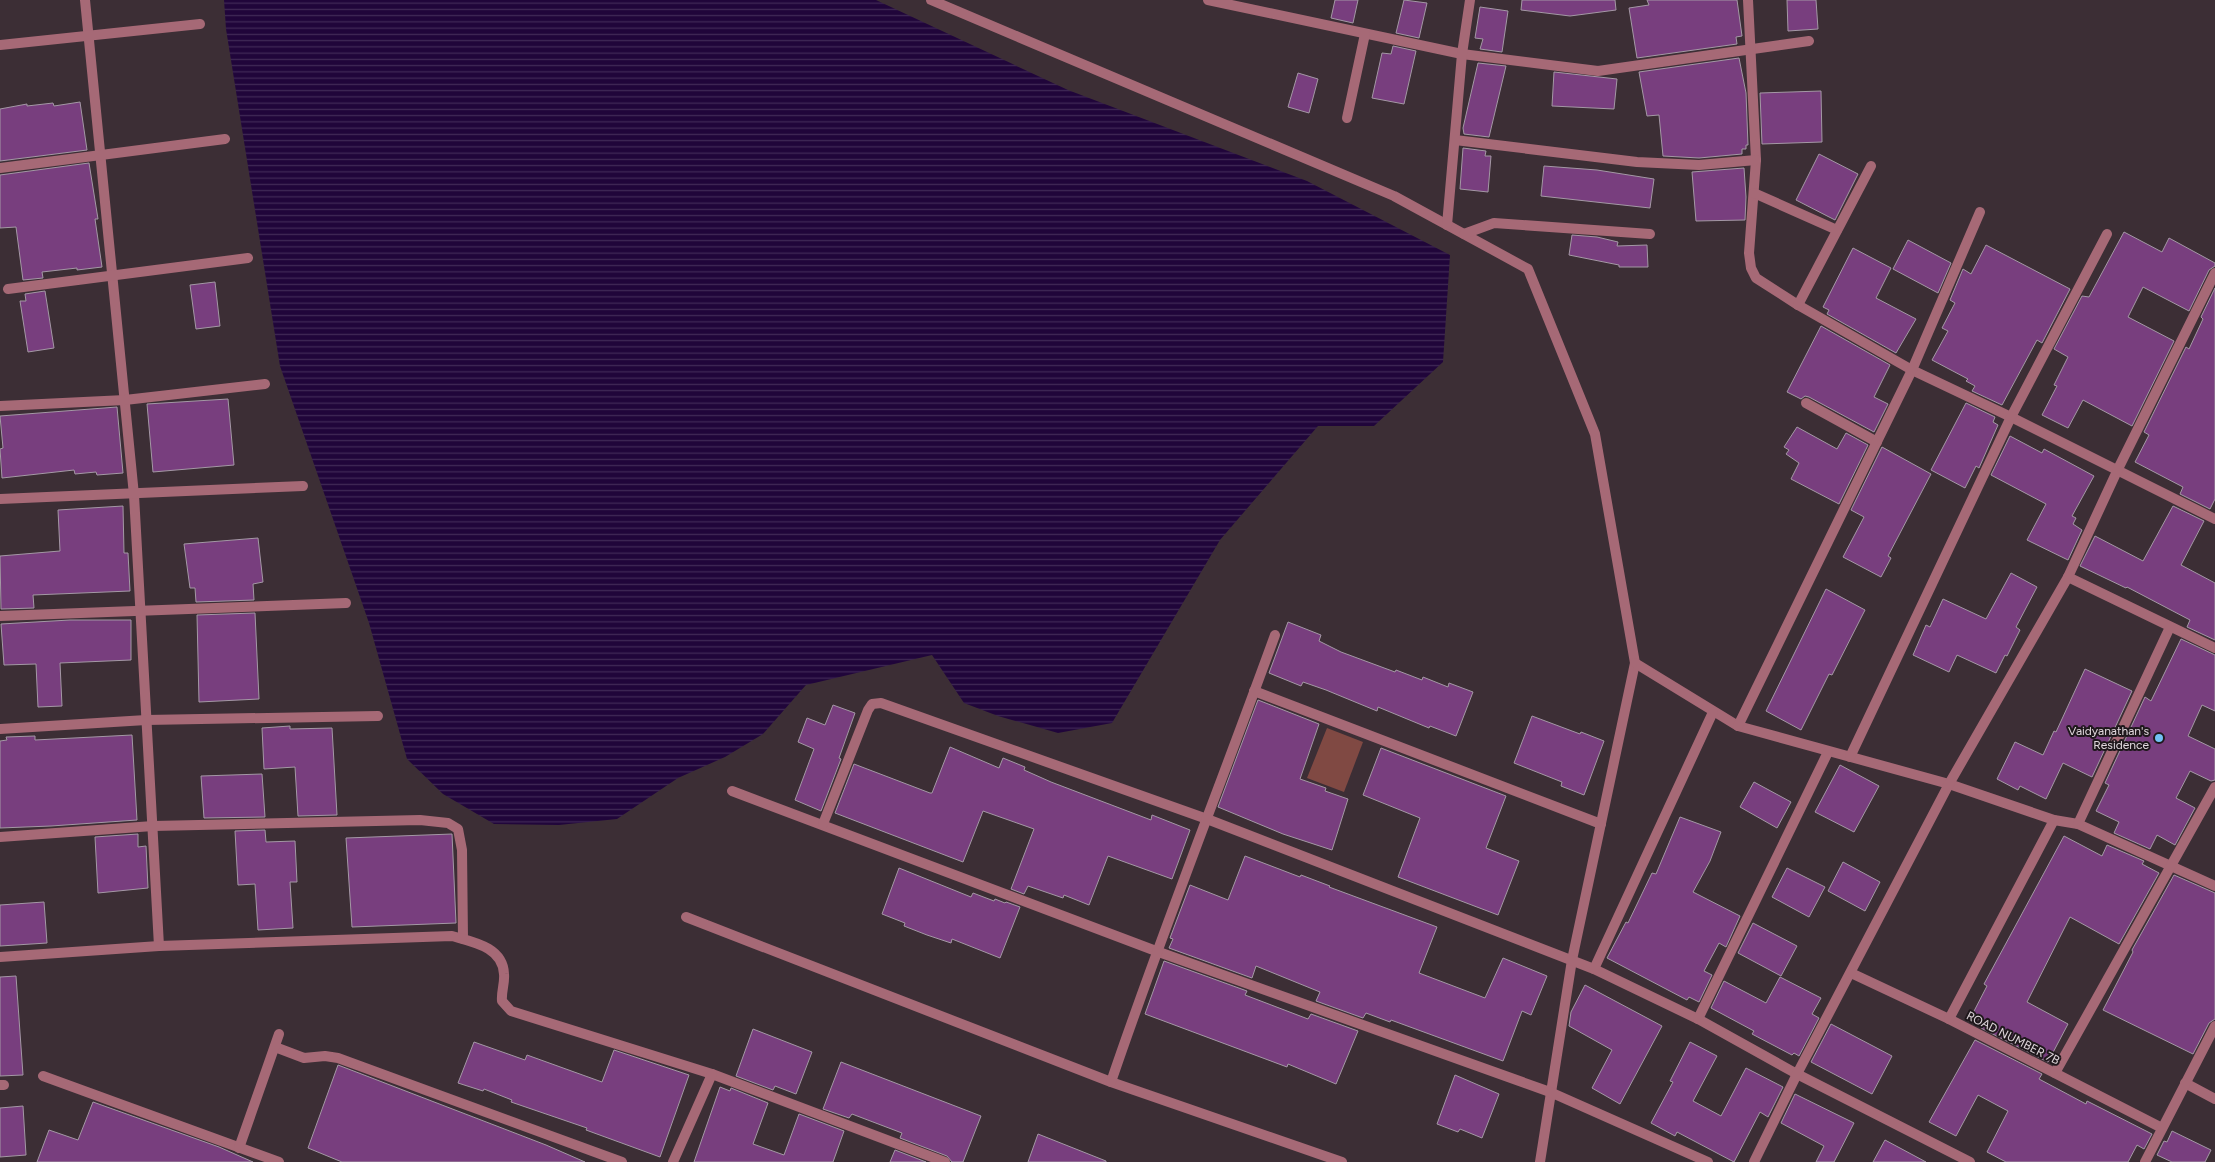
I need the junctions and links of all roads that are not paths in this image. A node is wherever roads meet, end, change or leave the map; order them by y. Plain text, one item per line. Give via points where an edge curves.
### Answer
1 (85, 0) edge
2 (931, 0) edge
3 (1208, 0) edge
4 (1470, 0) edge
5 (1748, 0) edge
6 (200, 24) dead end
7 (1365, 34) junction
8 (88, 35) junction
9 (1809, 41) dead end
10 (0, 45) edge
11 (1751, 50) junction
12 (1462, 54) junction
13 (1347, 118) dead end
14 (225, 139) dead end
15 (1454, 140) junction
16 (100, 157) junction
17 (1756, 160) junction
18 (1871, 166) dead end
19 (0, 168) edge
20 (1754, 194) junction
21 (1980, 212) dead end
22 (1447, 225) junction
23 (1837, 230) junction
24 (1464, 234) junction
25 (1650, 234) dead end
26 (2107, 234) dead end
27 (248, 258) dead end
28 (2215, 273) edge
29 (112, 277) junction
30 (8, 289) dead end
31 (1798, 305) junction
32 (1912, 370) junction
33 (265, 384) dead end
34 (125, 400) junction
35 (1806, 403) dead end
36 (0, 406) edge
37 (2011, 417) junction
38 (1877, 442) junction
39 (2118, 470) junction
40 (302, 486) dead end
41 (134, 495) junction
42 (0, 499) edge
43 (2215, 519) edge
44 (2068, 577) junction
45 (346, 603) dead end
46 (141, 610) junction
47 (0, 616) edge
48 (2170, 627) junction
49 (1275, 635) dead end
50 (2215, 648) edge
51 (1635, 663) junction
52 (1254, 692) junction
53 (1713, 712) junction
54 (378, 716) dead end
55 (146, 720) junction
56 (1738, 726) junction
57 (0, 729) edge
58 (1828, 752) junction
59 (1850, 756) junction
60 (1949, 784) junction
61 (2215, 787) edge
62 (732, 791) dead end
63 (1207, 819) junction
64 (2054, 820) junction
65 (823, 824) junction
66 (1601, 824) junction
67 (2078, 824) junction
68 (153, 826) junction
69 (0, 837) edge
70 (2171, 865) junction
71 (2215, 886) edge
72 (686, 916) dead end
73 (463, 939) junction
74 (159, 946) junction
75 (1156, 951) junction
76 (0, 957) edge
77 (1572, 960) junction
78 (1594, 969) junction
79 (1851, 973) junction
80 (1698, 1019) junction
81 (1949, 1019) junction
82 (2215, 1026) edge
83 (279, 1034) dead end
84 (275, 1047) junction
85 (2055, 1073) junction
86 (712, 1074) junction
87 (1797, 1074) junction
88 (43, 1076) dead end
89 (1111, 1082) junction
90 (2185, 1083) junction
91 (1550, 1092) junction
92 (2215, 1099) edge
93 (2162, 1128) junction
94 (239, 1148) junction
95 (279, 1162) edge
96 (622, 1162) edge
97 (673, 1162) edge
98 (945, 1162) edge
99 (1342, 1162) edge
100 (1540, 1162) edge
101 (1708, 1162) edge
102 (1754, 1162) edge
103 (1970, 1162) edge
104 (2145, 1162) edge

1 - 8 street
2 - 22 street via 1394,196
3 - 7 street
4 - 12 street
5 - 11 street
6 - 8 street
7 - 12 street
7 - 13 street
8 - 10 street
8 - 16 street
9 - 11 street
11 - 12 street via 1598,71
11 - 17 street
12 - 15 street
14 - 16 street
15 - 17 street via 1637,162 1699,165
15 - 22 street
16 - 19 street
16 - 29 street
17 - 20 street
18 - 23 street
20 - 23 street
20 - 31 street via 1749,253 1751,268 1756,278
21 - 32 street
22 - 24 street
23 - 31 street
24 - 25 street via 1494,223
24 - 51 street via 1528,269 1595,434
26 - 37 street
27 - 29 street
28 - 39 street
29 - 30 street
29 - 34 street
31 - 32 street
32 - 37 street
32 - 38 street
33 - 34 street
34 - 36 street
34 - 41 street
35 - 38 street
37 - 39 street
37 - 59 street
38 - 56 street
39 - 43 street
39 - 44 street
40 - 41 street
41 - 42 street
41 - 46 street
44 - 48 street
44 - 60 street
45 - 46 street
46 - 47 street
46 - 55 street
48 - 50 street
48 - 67 street
49 - 52 street
51 - 53 street
51 - 66 street
52 - 63 street
52 - 66 street
53 - 56 street
53 - 78 street
54 - 55 street
55 - 57 street
55 - 68 street
56 - 58 street
58 - 59 street
58 - 80 street
59 - 60 street
60 - 64 street
60 - 79 street
61 - 70 street
62 - 65 street
63 - 65 street via 876,702 868,710
63 - 75 street
63 - 77 street
64 - 67 street
64 - 81 street
65 - 75 street
66 - 77 street
67 - 70 street
68 - 69 street
68 - 73 street via 420,820 448,823 458,829 462,850
68 - 74 street
70 - 71 street
70 - 85 street
72 - 89 street
73 - 74 street via 452,936
73 - 86 street via 486,947 497,955 505,976 502,1002 511,1011
74 - 76 street
75 - 89 street
75 - 91 street
77 - 78 street
77 - 91 street
78 - 80 street
79 - 81 street, ROAD NUMBER 7B
79 - 87 street
80 - 87 street
81 - 85 street, ROAD NUMBER 7B
82 - 90 street
83 - 84 street
84 - 94 street
84 - 96 street via 304,1058 338,1058
85 - 93 street, ROAD NUMBER 7B
86 - 97 street
86 - 98 street
87 - 102 street
87 - 103 street
88 - 94 street
89 - 99 street
90 - 92 street
90 - 93 street
91 - 100 street
91 - 101 street
93 - 104 street
94 - 95 street

